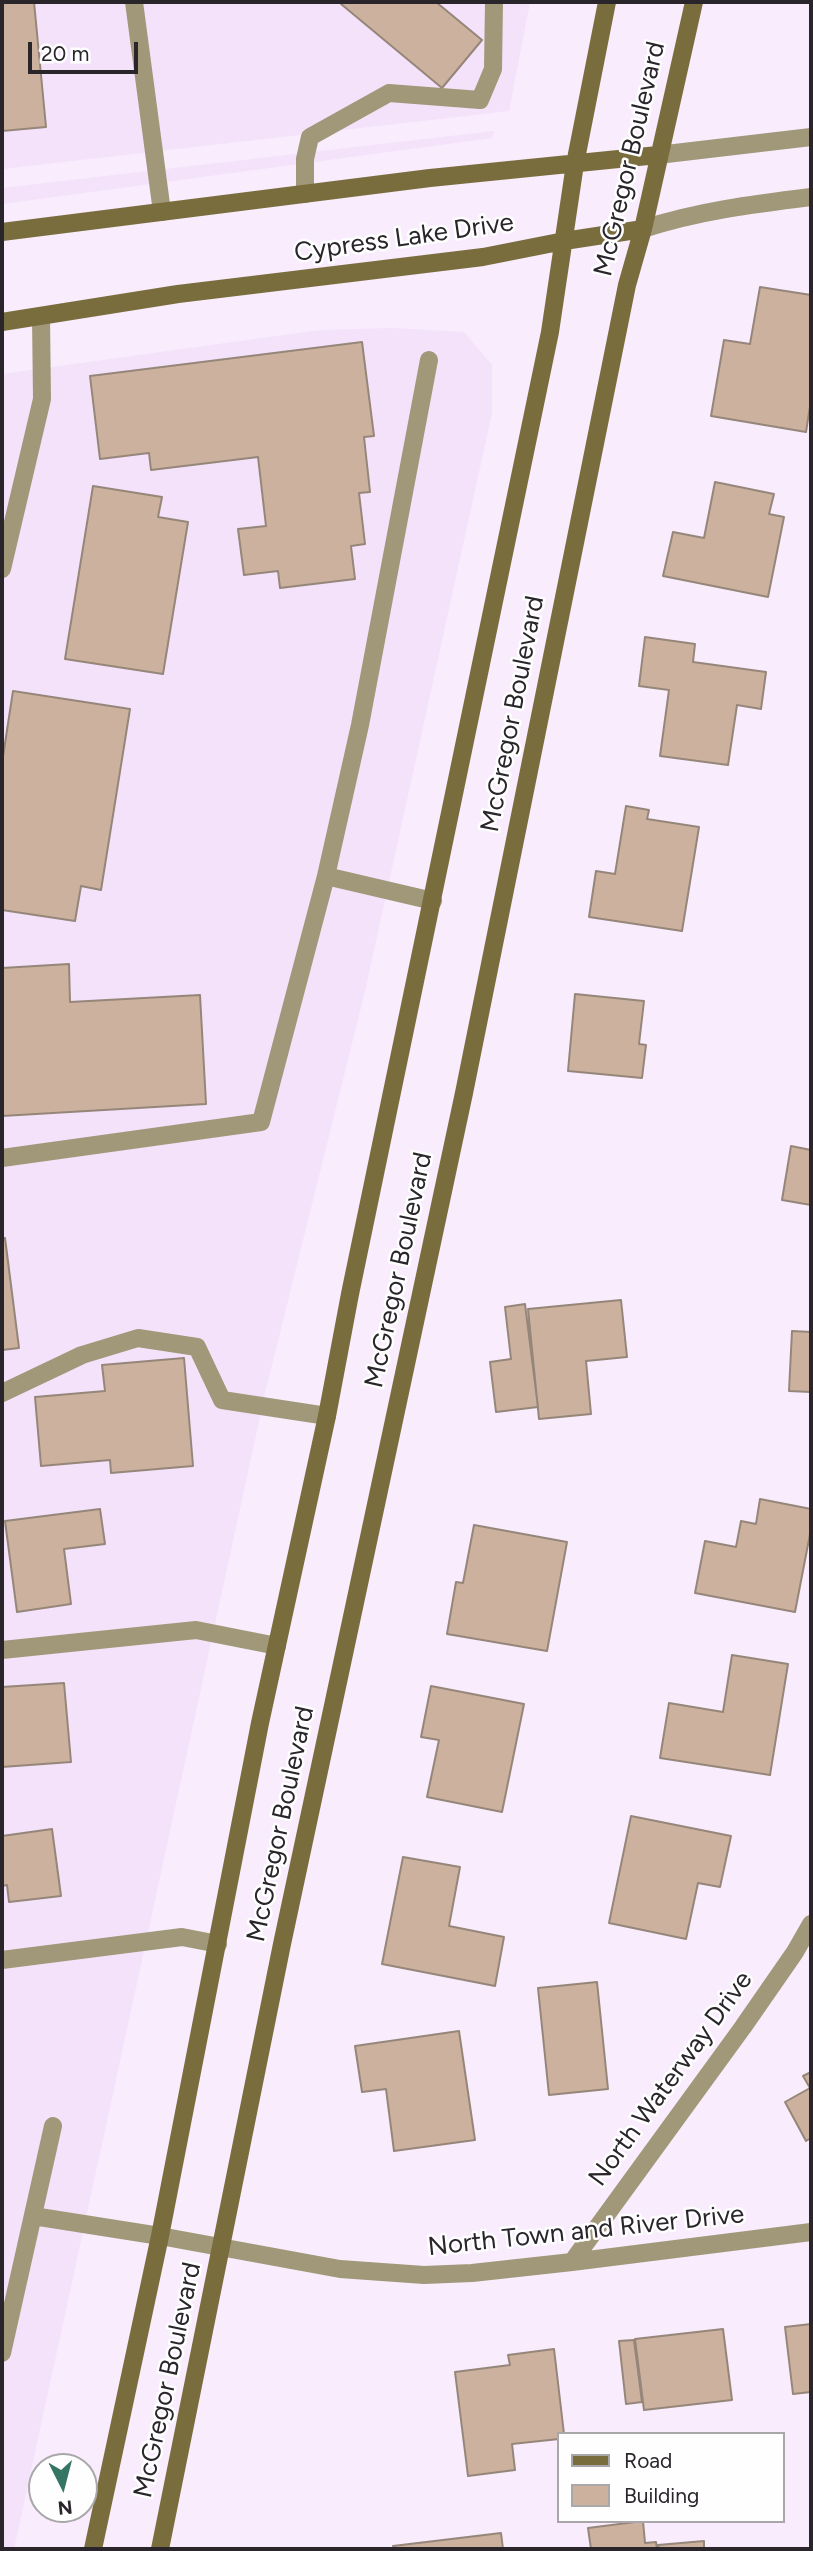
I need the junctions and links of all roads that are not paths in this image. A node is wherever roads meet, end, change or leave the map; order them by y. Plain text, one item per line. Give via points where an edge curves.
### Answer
1 (134, 2) edge
2 (494, 2) edge
3 (607, 2) edge
4 (694, 2) edge
5 (811, 137) edge
6 (658, 155) junction
7 (575, 164) junction
8 (305, 194) junction
9 (811, 197) edge
10 (162, 212) junction
11 (643, 229) junction
12 (2, 232) edge
13 (564, 241) junction
14 (41, 317) junction
15 (2, 322) edge
16 (429, 360) dead end
17 (2, 569) edge
18 (326, 876) junction
19 (433, 901) junction
20 (2, 1158) edge
21 (2, 1393) edge
22 (327, 1416) junction
23 (277, 1646) junction
24 (2, 1650) edge
25 (811, 1924) edge
26 (218, 1944) junction
27 (2, 1961) edge
28 (54, 2126) dead end
29 (33, 2216) junction
30 (811, 2232) edge
31 (160, 2236) junction
32 (222, 2249) junction
33 (572, 2262) junction
34 (2, 2353) edge
35 (93, 2549) edge
36 (160, 2549) edge

1 - 10 street
2 - 8 street via 493,69 480,100 389,93 310,137 304,159
3 - 7 main road, McGregor Boulevard
4 - 6 main road, McGregor Boulevard
5 - 6 street, Cypress Lake Drive
6 - 7 main road, Cypress Lake Drive
6 - 11 main road, McGregor Boulevard
7 - 8 main road, Cypress Lake Drive
7 - 13 main road, McGregor Boulevard
8 - 10 main road, Cypress Lake Drive
9 - 11 street, Cypress Lake Drive via 739,205
10 - 12 main road, Cypress Lake Drive
11 - 13 main road, Cypress Lake Drive
11 - 32 main road, McGregor Boulevard via 622,312
13 - 14 main road, Cypress Lake Drive via 482,257 177,294
13 - 19 main road, McGregor Boulevard via 547,345
14 - 15 main road, Cypress Lake Drive
14 - 17 street via 42,399
16 - 18 street via 360,724
18 - 19 street
18 - 20 street via 261,1122
19 - 22 main road, McGregor Boulevard
21 - 22 street via 82,1355 138,1338 197,1347 222,1400
22 - 23 main road, McGregor Boulevard
23 - 24 street via 196,1630
23 - 26 main road, McGregor Boulevard
25 - 33 street, North Waterway Drive
26 - 27 street via 182,1937
26 - 31 main road, McGregor Boulevard
28 - 29 street
29 - 31 street, North Town and River Drive
29 - 34 street
30 - 33 street, North Town and River Drive
31 - 32 street, North Town and River Drive
31 - 35 main road, McGregor Boulevard
32 - 33 street, North Town and River Drive via 340,2269 424,2276
32 - 36 main road, McGregor Boulevard

